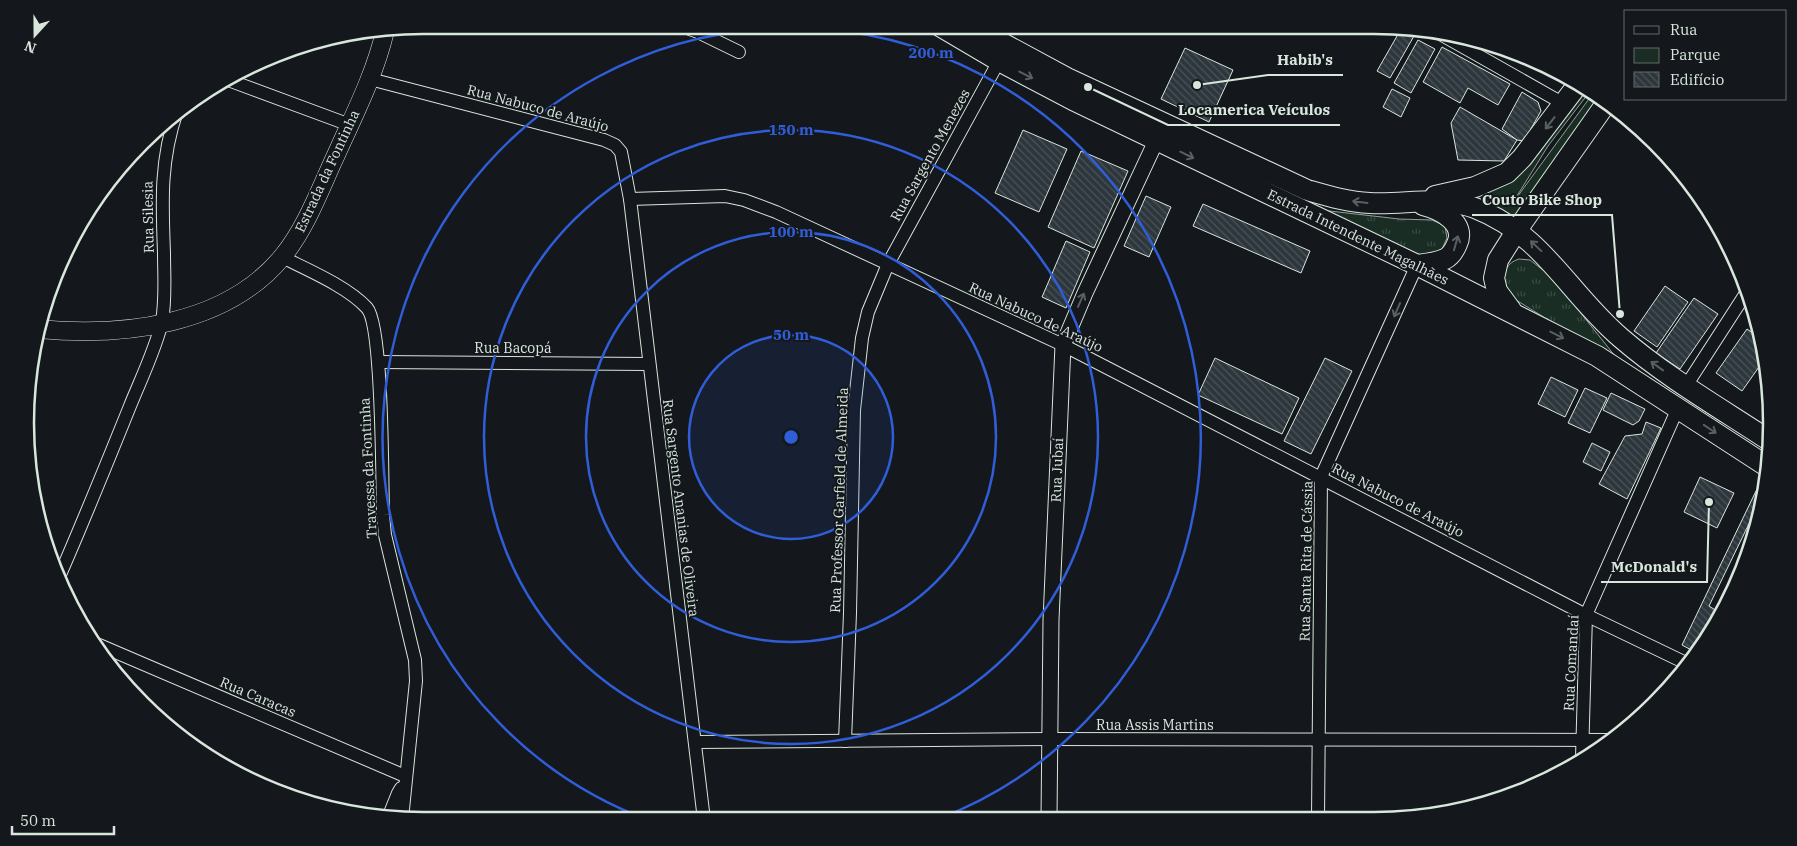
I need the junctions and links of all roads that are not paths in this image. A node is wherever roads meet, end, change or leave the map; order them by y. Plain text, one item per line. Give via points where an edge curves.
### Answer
1 (702, 34) edge
2 (953, 34) edge
3 (986, 34) edge
4 (383, 36) edge
5 (1455, 42) edge
6 (739, 52) dead end
7 (999, 61) junction
8 (370, 79) junction
9 (235, 82) edge
10 (1574, 89) edge
11 (1564, 104) junction
12 (1603, 108) edge
13 (174, 124) edge
14 (350, 125) junction
15 (1156, 140) junction
16 (630, 199) junction
17 (1408, 201) junction
18 (1517, 230) junction
19 (282, 257) junction
20 (888, 264) junction
21 (1417, 265) junction
22 (1743, 298) edge
23 (1514, 313) junction
24 (162, 324) junction
25 (45, 329) edge
26 (1063, 345) junction
27 (378, 362) junction
28 (648, 364) junction
29 (1686, 386) junction
30 (1678, 408) junction
31 (1762, 436) edge
32 (1761, 462) edge
33 (1321, 477) junction
34 (62, 570) edge
35 (1586, 615) junction
36 (105, 648) edge
37 (1682, 661) edge
38 (1051, 740) junction
39 (1319, 740) junction
40 (1583, 740) junction
41 (1600, 740) edge
42 (845, 741) junction
43 (696, 742) junction
44 (1582, 752) edge
45 (405, 780) junction
46 (391, 810) edge
47 (403, 811) edge
48 (703, 812) edge
49 (1049, 812) edge
50 (1318, 812) edge

1 - 6 street
2 - 7 main road, Estrada Intendente Magalhães
17 -> 3 main road, Estrada Intendente Magalhães via 1370,203 1339,200 1307,190 1067,78
4 - 8 main road, Estrada da Fontinha
5 - 11 street
7 -> 15 main road, Estrada Intendente Magalhães
7 - 20 street, Rua Sargento Menezes
8 - 14 main road, Estrada da Fontinha
8 - 16 street, Rua Nabuco de Araújo via 609,142 623,157
9 - 14 street
10 - 11 main road
11 -> 17 main road via 1508,172 1475,187
12 - 18 main road
13 - 24 street, Rua Silesia via 163,171 165,298
14 - 19 main road, Estrada da Fontinha via 308,216
15 -> 21 main road, Estrada Intendente Magalhães
26 -> 15 street, Rua Jubaí
16 - 20 street, Rua Nabuco de Araújo via 724,196 744,200
16 - 28 street, Rua Sargento Ananias de Oliveira
17 - 18 main road, Estrada Intendente Magalhães via 1452,202 1473,207
21 -> 17 main road via 1445,259 1454,252 1459,241 1458,231 1454,221 1444,212
18 - 23 main road via 1498,260 1494,278 1497,291
29 -> 18 main road, Estrada Intendente Magalhães via 1619,337 1538,248
19 - 24 main road, Estrada da Fontinha via 262,276 221,304
19 - 27 street, Travessa da Fontinha via 342,289 368,309 374,322
20 - 26 street, Rua Nabuco de Araújo
20 - 42 street, Rua Professor Garfield de Almeida via 868,312 854,410
21 - 23 main road, Estrada Intendente Magalhães
21 -> 33 street, Rua Santa Rita de Cássia
22 - 29 street
23 -> 30 main road, Estrada Intendente Magalhães via 1597,356
24 - 25 main road, Estrada da Fontinha via 120,331
24 - 34 street, Rua Silesia
26 - 33 street, Rua Nabuco de Araújo
26 - 38 street, Rua Jubaí via 1051,620
27 - 28 street, Rua Bacopá
27 - 45 street, Travessa da Fontinha via 385,535 415,660 416,681
28 - 43 street, Rua Sargento Ananias de Oliveira
29 - 31 main road, Estrada Intendente Magalhães
30 -> 32 main road, Estrada Intendente Magalhães
30 - 35 street, Rua Comandaí
33 - 35 street, Rua Nabuco de Araújo
33 - 39 street, Rua Santa Rita de Cássia
35 - 37 street, Rua Nabuco de Araújo
35 - 40 street, Rua Comandaí
36 - 45 street, Rua Caracas
38 - 39 street, Rua Assis Martins
38 - 42 street, Rua Assis Martins
38 - 49 street, Rua Jubaí
39 - 40 street, Rua Assis Martins
39 - 50 street, Rua Santa Rita de Cássia
40 - 41 street, Rua Assis Martins
40 - 44 street, Rua Comandaí
42 - 43 street, Rua Assis Martins
43 - 48 street, Rua Sargento Ananias de Oliveira
45 - 46 street, Travessa da Fontinha
45 - 47 street, Travessa da Fontinha

